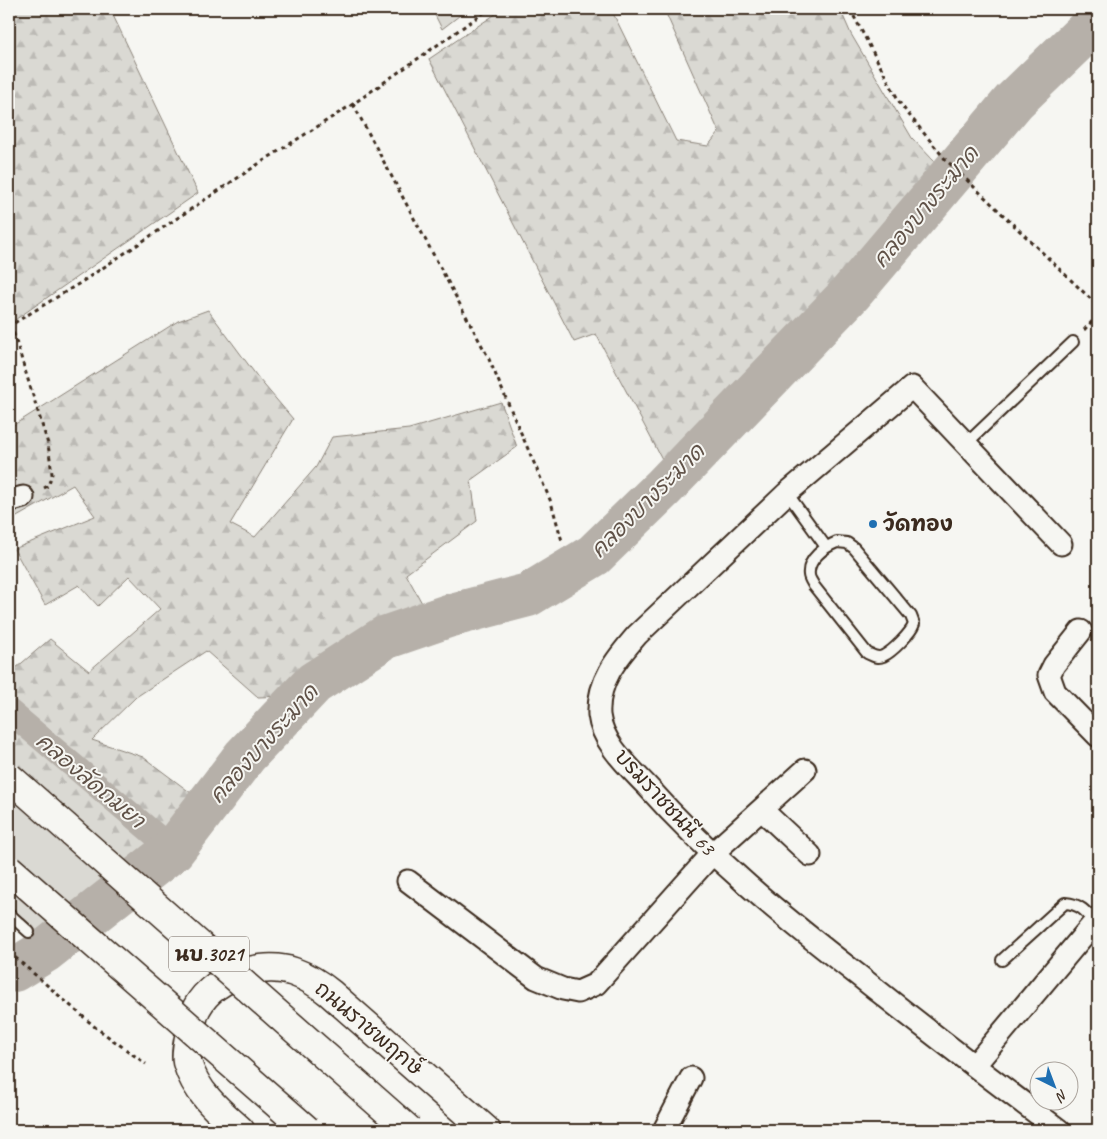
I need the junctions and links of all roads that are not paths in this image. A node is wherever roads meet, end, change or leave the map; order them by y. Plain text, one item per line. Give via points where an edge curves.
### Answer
1 (1073, 342) dead end
2 (966, 444) junction
3 (787, 493) junction
4 (1061, 544) dead end
5 (826, 546) junction
6 (1081, 631) dead end
7 (1098, 736) edge
8 (806, 770) dead end
9 (9, 777) edge
10 (762, 810) junction
11 (712, 854) junction
12 (810, 855) dead end
13 (9, 869) edge
14 (408, 881) dead end
15 (9, 914) edge
16 (1097, 920) edge
17 (29, 932) dead end
18 (1002, 960) dead end
19 (974, 1066) junction
20 (691, 1078) dead end
21 (240, 1130) edge
22 (307, 1130) edge
23 (409, 1130) edge
24 (486, 1130) edge
25 (664, 1130) edge
26 (1059, 1130) edge

1 - 2 lane
2 - 3 street, บรมราชชนนี 63 via 912,387
2 - 4 street
3 - 5 lane
3 - 11 street, บรมราชชนนี 63 via 637,635 616,659 602,685 600,715 606,736 620,757 670,813
5 - 5 lane via 836,542 847,543 854,548 911,616 912,631 882,657 867,652 814,586 809,568
6 - 7 street via 1049,676 1055,692
8 - 10 street
9 - 23 main road, นบ.3021, bridge
10 - 11 street
10 - 12 street
11 - 14 street via 596,984 578,992 536,978
11 - 19 street, บรมราชชนนี 63 via 806,935
13 - 22 main road, นบ.3021, bridge
15 - 17 lane
16 - 18 lane via 1076,903 1065,902
16 - 19 street
19 - 26 street, บรมราชชนนี 63
20 - 25 street
21 - 24 main road, ถนนราชพฤกษ์ via 195,1082 186,1060 190,1035 194,1013 218,984 246,972 268,968 293,971 312,979

